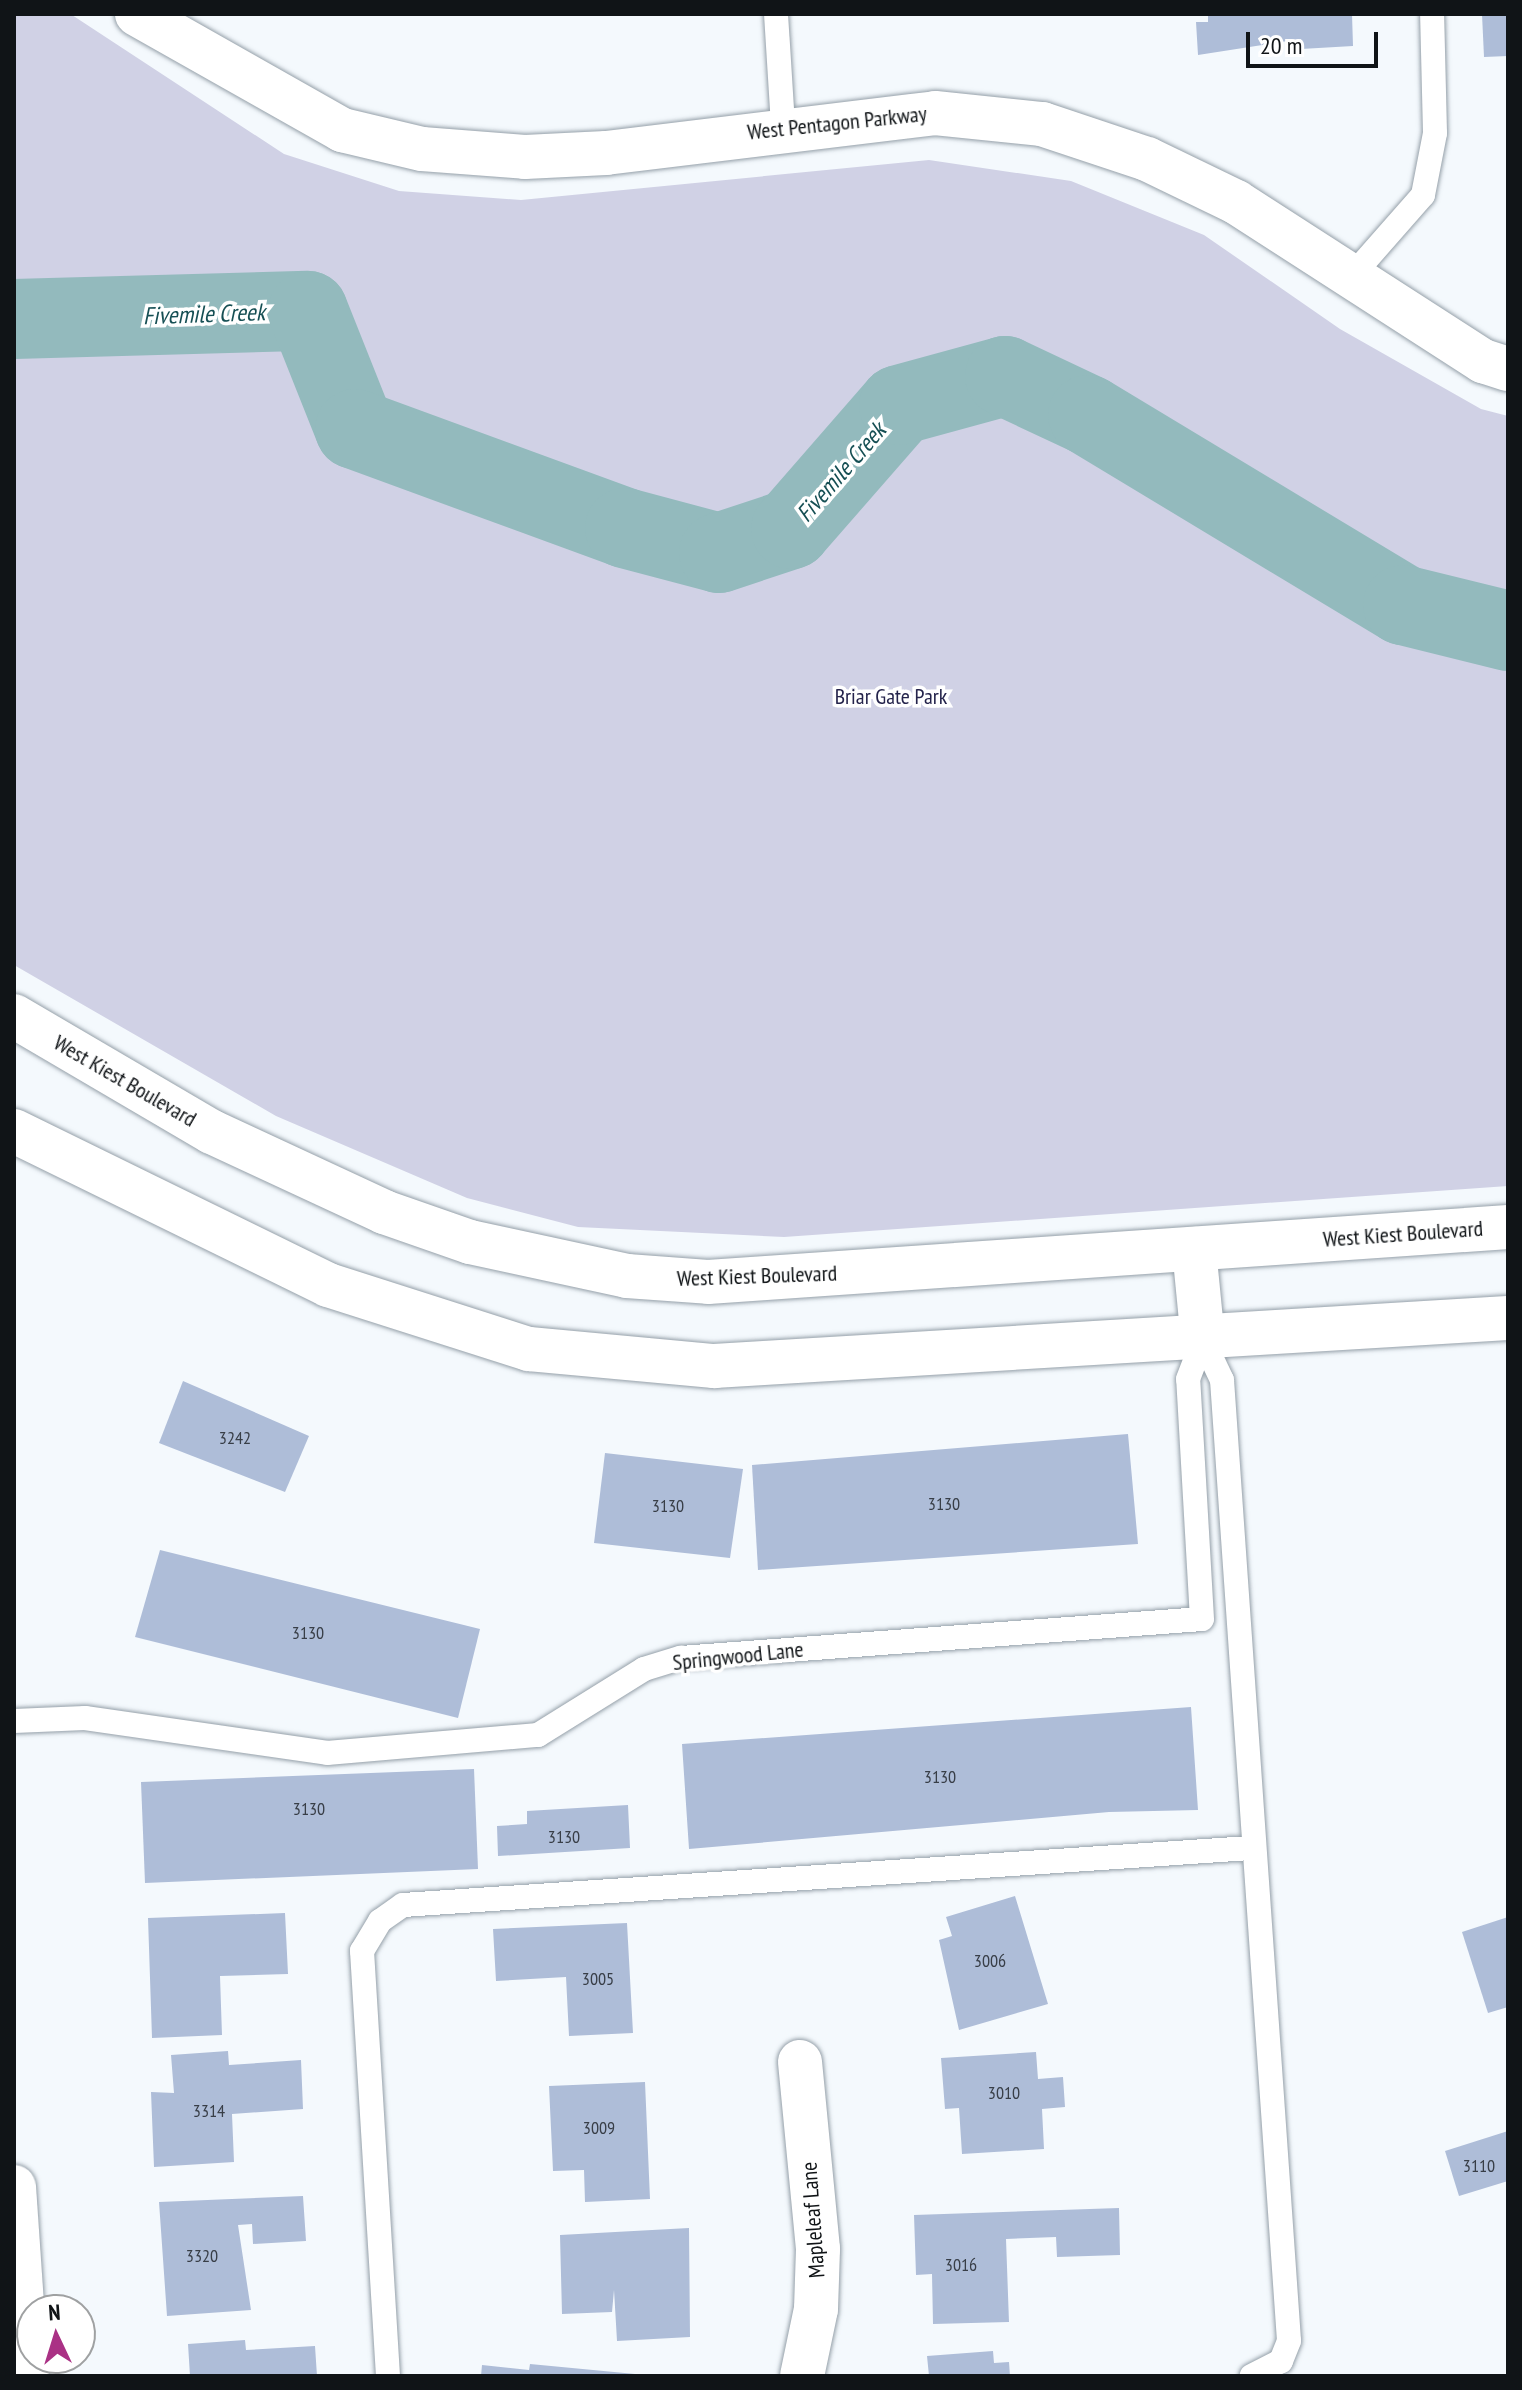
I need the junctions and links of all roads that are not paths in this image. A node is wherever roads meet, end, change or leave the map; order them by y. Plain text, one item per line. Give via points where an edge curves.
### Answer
1 (137, 14) edge
2 (776, 14) edge
3 (1432, 14) edge
4 (783, 126) junction
5 (1351, 277) junction
6 (1508, 369) edge
7 (14, 1016) edge
8 (14, 1131) edge
9 (1508, 1227) edge
10 (1194, 1249) junction
11 (1508, 1318) edge
12 (1203, 1340) junction
13 (14, 1721) edge
14 (1250, 1848) junction
15 (800, 2062) dead end
16 (14, 2187) edge
17 (27, 2376) edge
18 (388, 2376) edge
19 (802, 2376) edge
20 (1252, 2376) edge

1 - 4 main road, West Pentagon Parkway via 342,130 422,149 525,157 606,153
2 - 4 lane
3 - 5 lane via 1435,133 1423,195
4 - 5 main road, West Pentagon Parkway via 935,113 1042,124 1147,159 1236,202
5 - 6 main road, West Pentagon Parkway via 1483,361
7 - 10 main road, West Kiest Boulevard via 212,1132 384,1212 470,1242 627,1276 708,1282
8 - 12 main road via 328,1285 529,1349 714,1366
9 - 10 main road, West Kiest Boulevard
10 - 12 main road
11 - 12 main road
12 - 13 lane, Springwood Lane via 1188,1379 1202,1619 681,1658 644,1669 538,1735 327,1753 85,1718
12 - 14 lane via 1222,1380
14 - 18 lane via 403,1905 380,1921 362,1951
14 - 20 lane via 1289,2341 1281,2361
15 - 19 main road, Mapleleaf Lane via 818,2249 816,2309
16 - 17 main road

